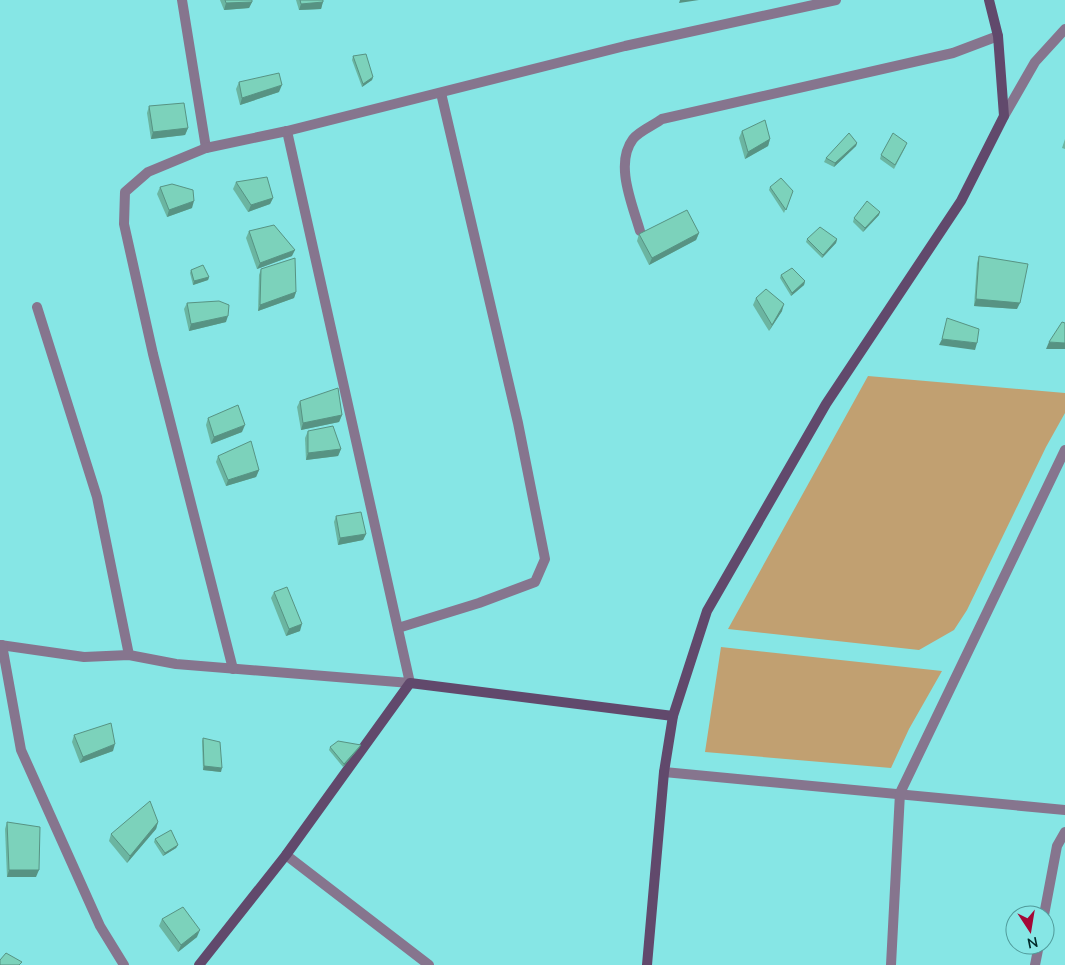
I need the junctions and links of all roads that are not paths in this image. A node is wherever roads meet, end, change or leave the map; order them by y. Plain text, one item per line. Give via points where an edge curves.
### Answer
1 (182, 0) edge
2 (836, 0) edge
3 (989, 0) edge
4 (1065, 29) edge
5 (998, 36) junction
6 (441, 93) junction
7 (1004, 116) junction
8 (287, 131) junction
9 (206, 148) junction
10 (640, 231) edge
11 (37, 307) dead end
12 (1065, 450) edge
13 (398, 628) junction
14 (1, 645) edge
15 (128, 656) junction
16 (233, 669) junction
17 (410, 684) junction
18 (673, 716) junction
19 (664, 772) junction
20 (900, 793) junction
21 (1065, 810) edge
22 (1065, 832) edge
23 (286, 855) junction
24 (1046, 905) edge
25 (124, 965) edge
26 (199, 965) edge
27 (429, 965) edge
28 (648, 965) edge
29 (891, 965) edge

1 - 9 street
2 - 6 street via 625,46
3 - 5 street
4 - 7 street via 1035,62
5 - 7 street
5 - 10 street via 953,53 662,119 633,139 626,157 626,178
6 - 8 street
6 - 13 street via 518,423 546,559 535,582
7 - 18 street via 961,201 826,404 707,611
8 - 9 street
8 - 13 street
9 - 16 street via 148,172 124,192 124,224 153,354
11 - 15 street via 97,497
12 - 20 street
13 - 17 street
14 - 15 street via 84,657
14 - 25 street via 21,750 100,926
15 - 16 street
16 - 17 street
17 - 18 street
17 - 23 street
18 - 19 street
19 - 20 street
19 - 28 street
20 - 21 street
20 - 29 street
22 - 24 street via 1057,846
23 - 26 street
23 - 27 street

